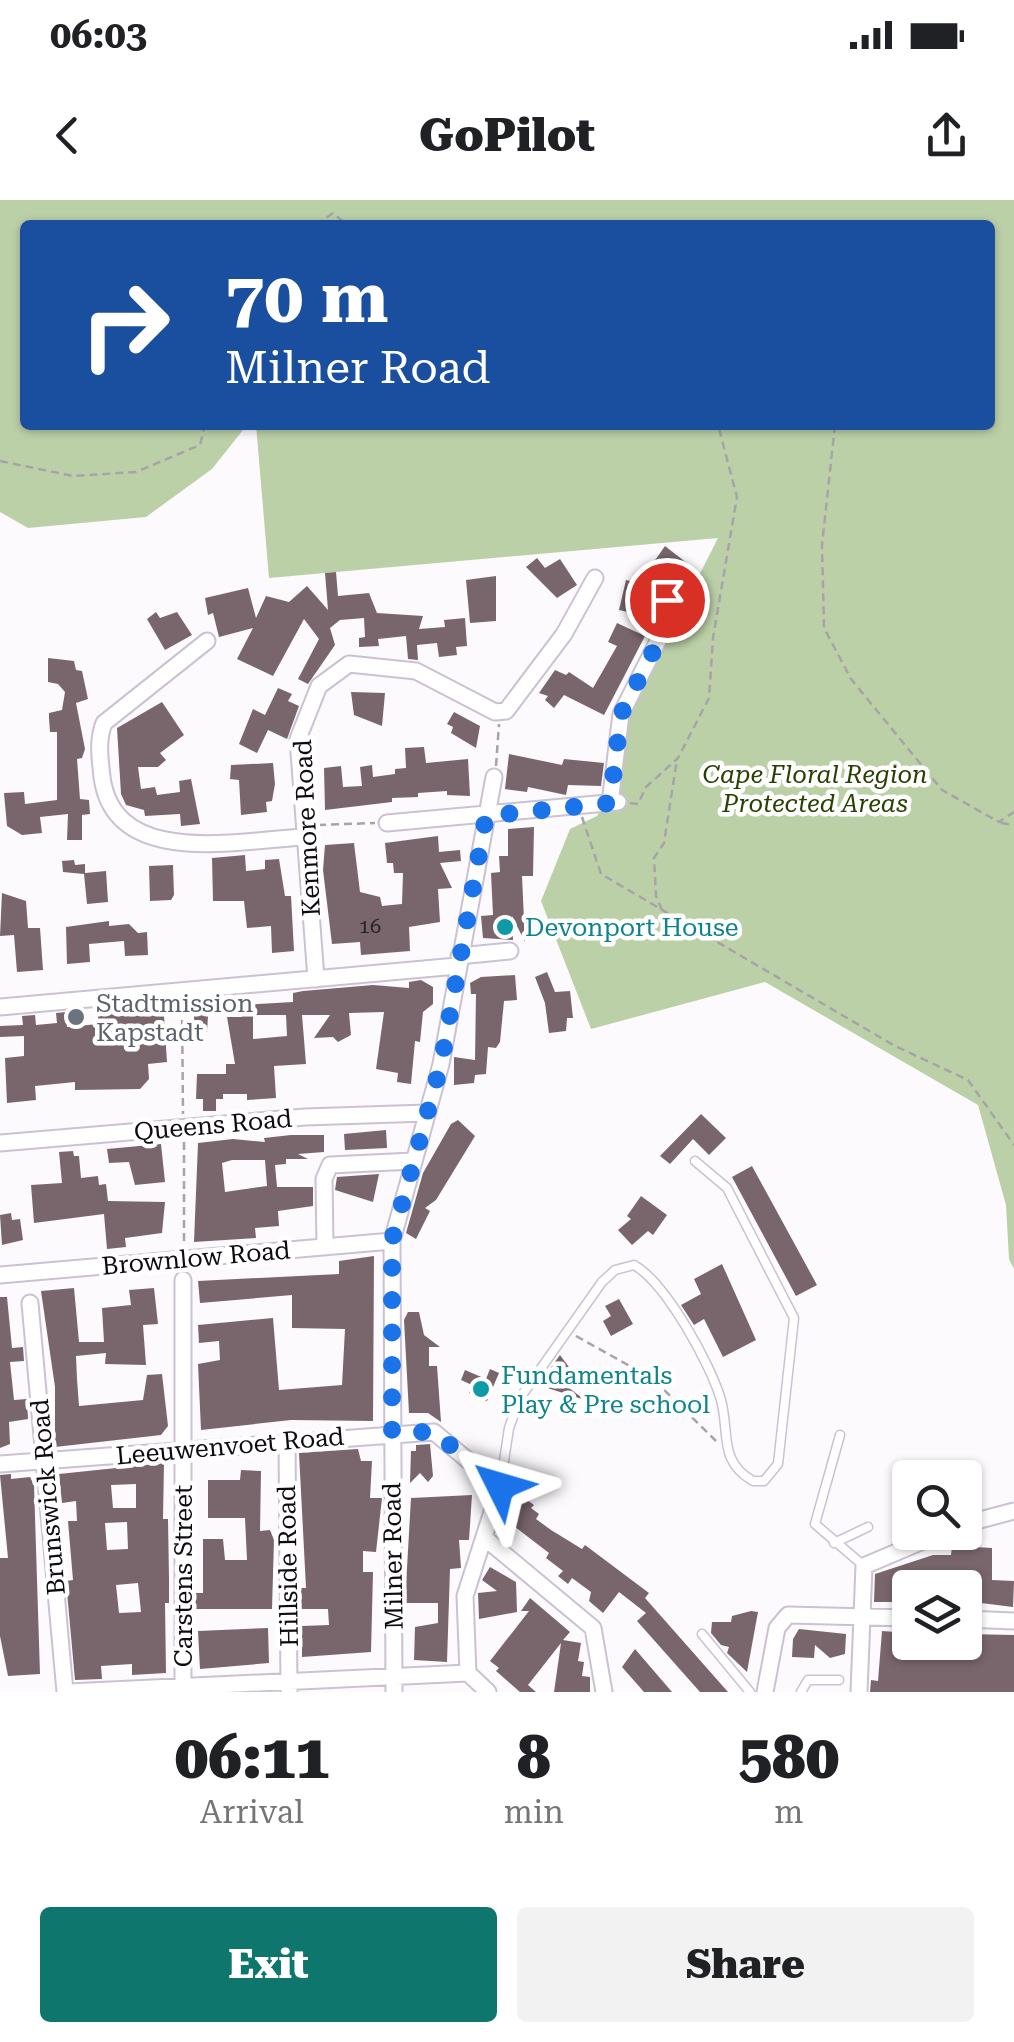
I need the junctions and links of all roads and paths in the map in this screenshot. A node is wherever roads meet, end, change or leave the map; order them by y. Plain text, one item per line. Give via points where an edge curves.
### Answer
1 (204, 430) edge
2 (719, 430) edge
3 (834, 430) edge
4 (0, 461) edge
5 (595, 578) dead end
6 (667, 600) dead end
7 (208, 642) dead end
8 (499, 713) junction
9 (678, 758) junction
10 (494, 777) joint
11 (614, 802) junction
12 (578, 806) junction
13 (1014, 812) edge
14 (486, 816) junction
15 (387, 822) joint
16 (1000, 822) junction
17 (1014, 825) edge
18 (303, 831) junction
19 (662, 910) junction
20 (510, 951) dead end
21 (458, 961) junction
22 (316, 979) junction
23 (0, 1007) edge
24 (427, 1112) junction
25 (0, 1143) edge
26 (1014, 1145) edge
27 (695, 1160) dead end
28 (413, 1161) junction
29 (392, 1240) junction
30 (325, 1247) junction
31 (0, 1275) edge
32 (183, 1280) dead end
33 (30, 1303) dead end
34 (568, 1332) junction
35 (392, 1432) junction
36 (840, 1435) dead end
37 (287, 1440) junction
38 (724, 1449) junction
39 (182, 1452) junction
40 (44, 1460) junction
41 (0, 1464) edge
42 (500, 1486) junction
43 (1014, 1511) edge
44 (982, 1519) edge
45 (868, 1527) dead end
46 (486, 1540) junction
47 (834, 1544) junction
48 (902, 1550) edge
49 (864, 1566) junction
50 (861, 1616) junction
51 (892, 1617) edge
52 (982, 1620) edge
53 (1014, 1621) edge
54 (702, 1634) dead end
55 (468, 1673) junction
56 (839, 1680) dead end
57 (394, 1684) edge
58 (289, 1687) edge
59 (182, 1689) edge
60 (67, 1692) edge
61 (488, 1692) edge
62 (604, 1692) edge
63 (750, 1692) edge
64 (765, 1692) edge
65 (801, 1692) edge
66 (860, 1692) edge

1 - 4 path via 200,444 136,472 73,476
2 - 9 path via 737,497 709,698
3 - 16 path via 822,545 824,628 852,679 942,790
5 - 8 street via 564,634 510,708
6 - 11 street via 658,642 621,714
7 - 18 street via 104,723 99,752 107,800 150,839
8 - 10 path
8 - 18 street, Kenmore Road via 411,669 357,663 334,671 320,686 298,739
9 - 11 path via 646,787 638,804
9 - 19 path via 664,843 654,858
10 - 14 street, Milner Road
11 - 12 street
12 - 14 street
12 - 19 path via 601,874
13 - 16 path
14 - 15 street
14 - 21 street, Milner Road
15 - 18 path
16 - 17 path
18 - 22 street, Kenmore Road
19 - 26 path via 896,1046 968,1080
20 - 21 street
21 - 22 street
21 - 24 street, Milner Road
22 - 23 street
24 - 25 street, Queens Road
24 - 28 street, Milner Road
27 - 38 lane via 726,1188 796,1329 774,1474 753,1481
28 - 29 street, Milner Road
28 - 30 street via 330,1165 324,1178
29 - 30 street, Brownlow Road
29 - 35 street, Milner Road
30 - 31 street, Brownlow Road
32 - 39 street, Carstens Street
33 - 40 street, Brunswick Road
34 - 38 path via 654,1379
34 - 38 lane via 615,1270 642,1270 704,1360 721,1398
34 - 42 lane via 513,1412
35 - 37 street, Leeuwenvoet Road
35 - 42 street, Leeuwenvoet Road via 434,1432
35 - 57 street, Milner Road
36 - 47 lane via 814,1518
37 - 39 street, Leeuwenvoet Road
37 - 58 street, Hillside Road
39 - 40 street, Leeuwenvoet Road
39 - 59 street, Carstens Street
40 - 41 street, Leeuwenvoet Road
40 - 60 street, Brunswick Road
42 - 46 street
43 - 44 street
45 - 47 lane
46 - 55 street via 465,1596
46 - 62 street via 593,1628
47 - 49 lane
48 - 49 street
49 - 50 street
50 - 51 street
50 - 64 street via 783,1618
50 - 66 street
52 - 53 street
54 - 63 lane
55 - 57 street
55 - 61 street
56 - 65 lane via 808,1680
57 - 58 street
58 - 59 street
59 - 60 street

